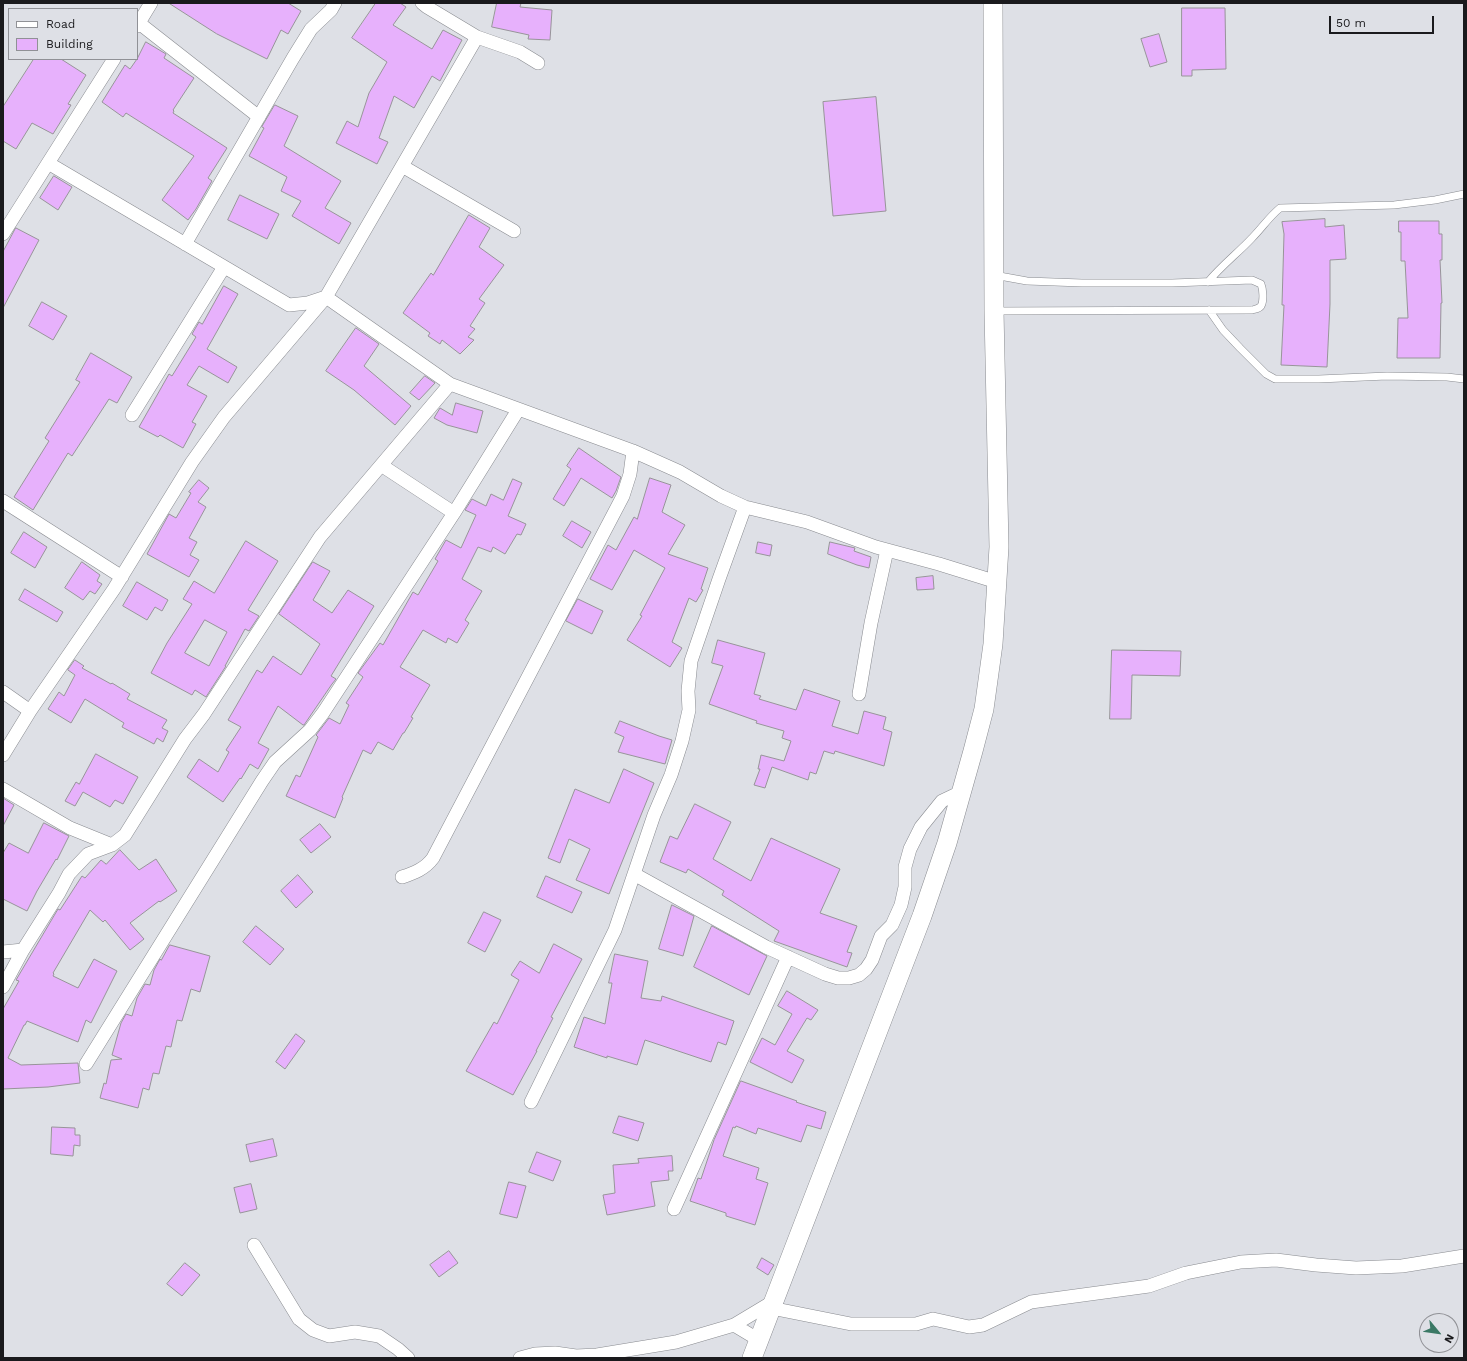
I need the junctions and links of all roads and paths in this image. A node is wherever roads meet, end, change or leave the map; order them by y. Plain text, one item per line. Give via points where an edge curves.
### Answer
1 (151, 3) edge
2 (335, 3) edge
3 (422, 3) edge
4 (993, 3) edge
5 (138, 25) edge
6 (477, 37) junction
7 (113, 60) edge
8 (538, 63) dead end
9 (259, 117) junction
10 (48, 163) junction
11 (402, 166) junction
12 (1464, 194) edge
13 (5, 229) edge
14 (514, 231) dead end
15 (185, 244) junction
16 (224, 267) junction
17 (994, 275) junction
18 (1208, 282) junction
19 (326, 297) junction
20 (1209, 310) junction
21 (994, 311) junction
22 (1464, 379) edge
23 (450, 384) junction
24 (518, 410) junction
25 (132, 415) dead end
26 (633, 451) junction
27 (381, 465) junction
28 (3, 501) edge
29 (745, 507) junction
30 (454, 513) junction
31 (887, 550) junction
32 (122, 577) junction
33 (997, 582) junction
34 (3, 692) edge
35 (859, 694) dead end
36 (30, 711) junction
37 (3, 755) edge
38 (3, 789) edge
39 (963, 791) junction
40 (112, 845) junction
41 (634, 874) junction
42 (402, 877) dead end
43 (23, 950) junction
44 (3, 952) edge
45 (788, 957) junction
46 (3, 987) edge
47 (86, 1064) dead end
48 (531, 1102) dead end
49 (674, 1209) dead end
50 (254, 1245) dead end
51 (1464, 1256) edge
52 (772, 1305) junction
53 (734, 1325) junction
54 (759, 1340) junction
55 (408, 1358) edge
56 (520, 1358) edge
57 (752, 1358) edge

1 - 5 street
2 - 9 street via 311,29
3 - 6 street
4 - 17 main road
5 - 9 street
6 - 8 street via 520,52
6 - 11 street
7 - 10 street
9 - 15 street
10 - 13 street
10 - 15 street
11 - 14 street
11 - 19 street
12 - 18 lane via 1394,205 1280,208
15 - 16 street
16 - 19 street via 289,305 308,303
16 - 25 street
17 - 18 lane via 1027,281 1082,284
17 - 21 main road
18 - 20 lane via 1252,280 1262,287 1262,305 1258,309
19 - 23 street
19 - 32 street via 224,417 192,462
20 - 21 lane
20 - 22 lane via 1240,348 1266,374 1275,379 1395,376
21 - 33 main road via 1000,547
23 - 24 street
23 - 27 street
24 - 26 street
24 - 30 street
26 - 29 street via 680,472
26 - 42 street via 630,474 623,496 433,858 428,866
27 - 30 street
27 - 40 street via 320,537 185,739 125,836
28 - 32 street
29 - 31 street via 807,522
29 - 41 street via 692,661 688,692 689,710 682,741
30 - 47 street via 323,713 310,730 275,762 262,781
31 - 33 street
31 - 35 street
32 - 36 street
33 - 39 main road via 993,644 984,709
34 - 36 street
36 - 37 street
38 - 40 street via 70,828
39 - 45 street via 942,801 921,827 910,849 905,867 905,887 901,905 892,925 881,936 866,969 859,975 838,978
39 - 52 main road via 922,916
40 - 43 street via 88,854 69,874
41 - 45 street
41 - 48 street via 615,930
43 - 44 street
43 - 46 street
45 - 49 street
50 - 55 street via 299,1319 313,1330 329,1336 355,1332 379,1336
51 - 52 street via 1402,1266 1356,1268 1276,1260 1241,1262 1186,1273 1149,1286 1030,1302 983,1325 969,1327 933,1319 916,1324 851,1324
52 - 53 street
52 - 54 main road
53 - 54 street
53 - 56 street via 676,1342 597,1355 555,1353
54 - 57 main road

